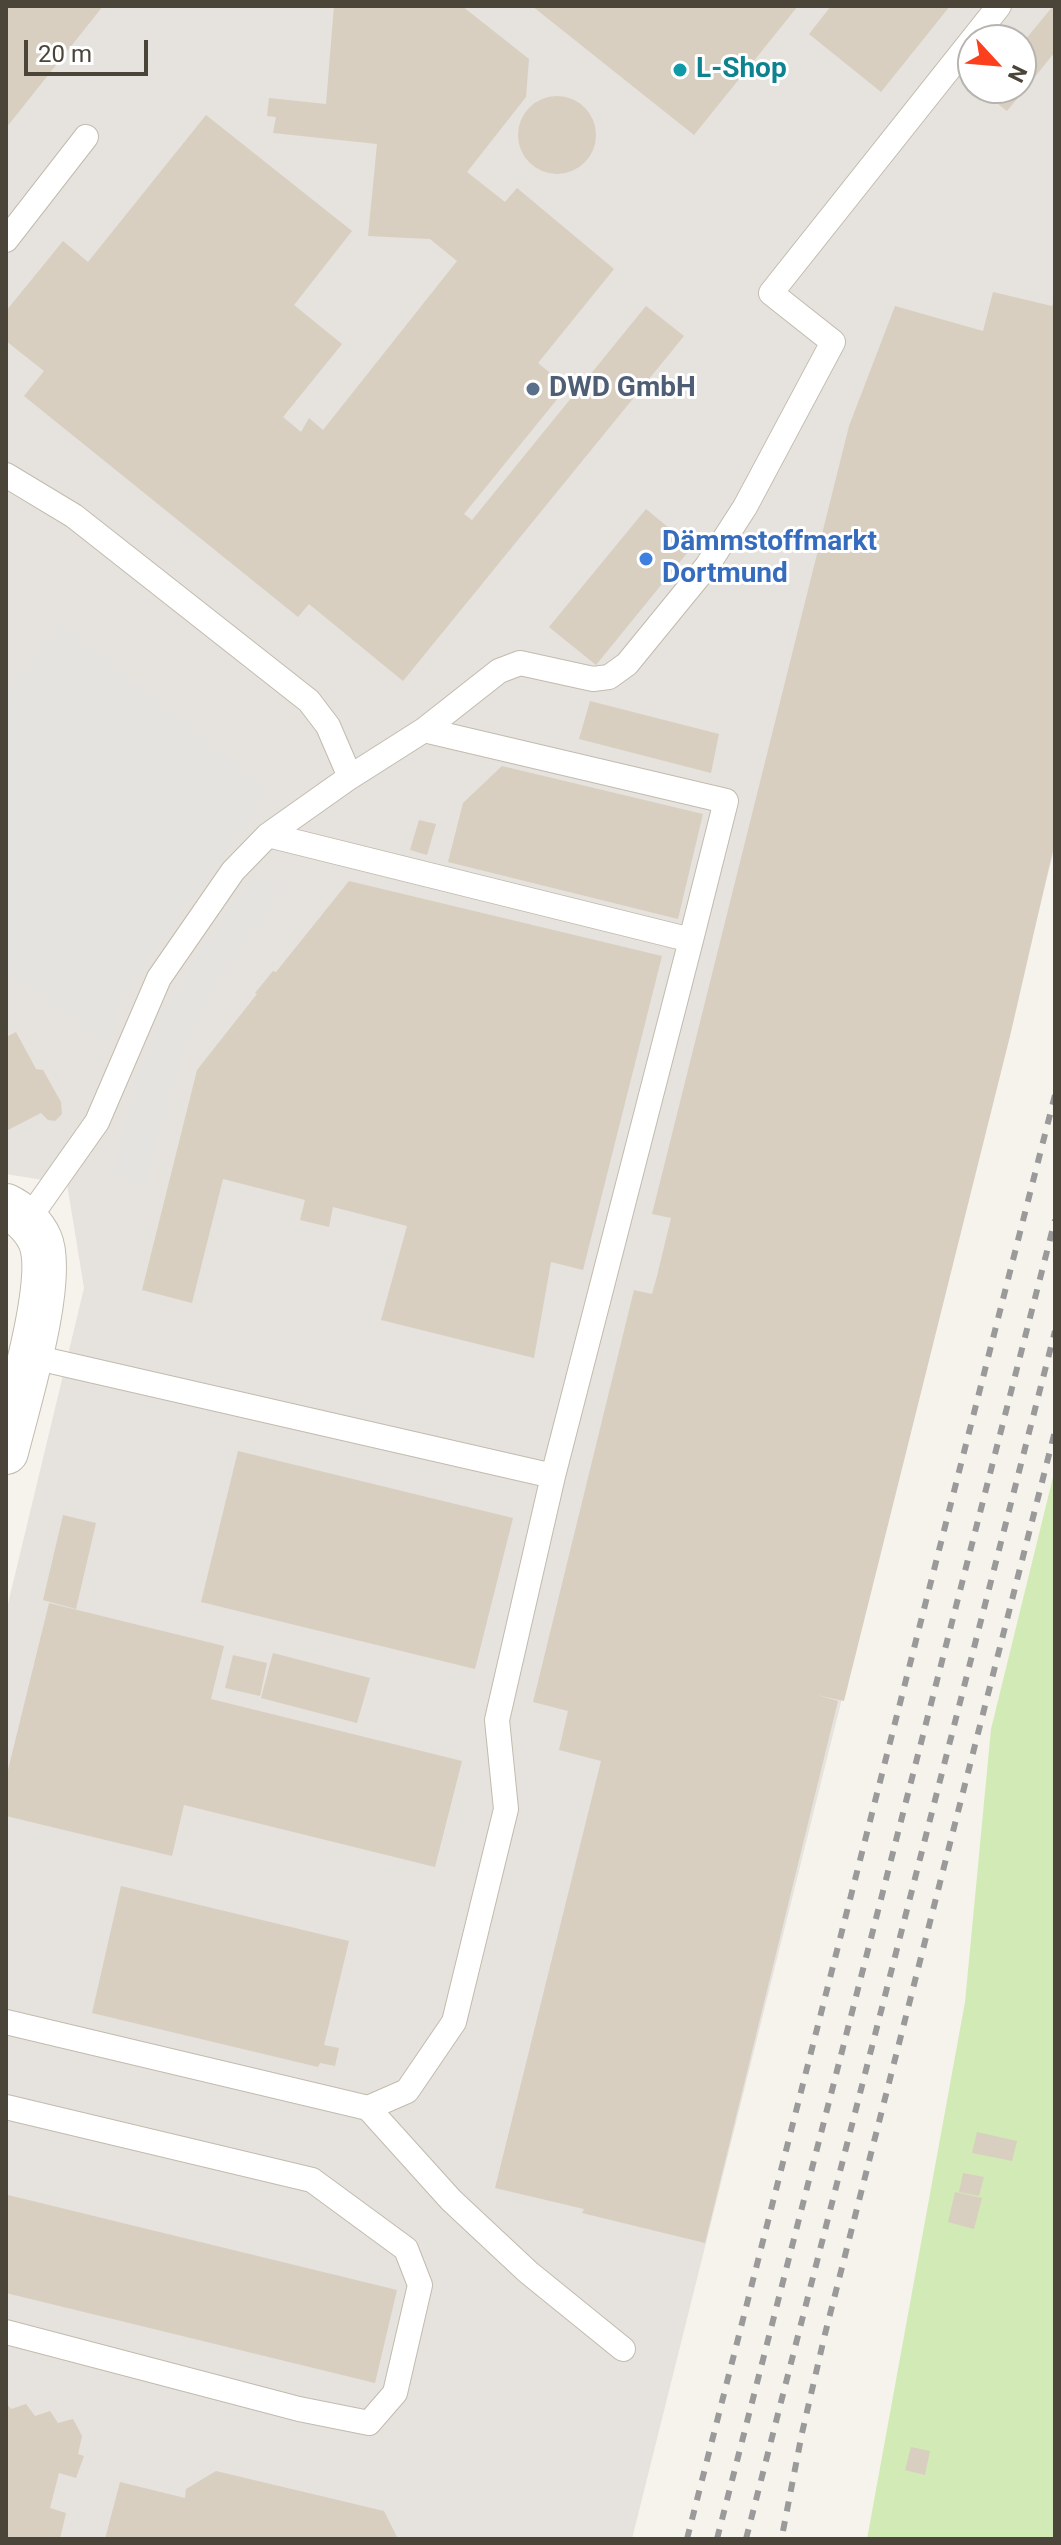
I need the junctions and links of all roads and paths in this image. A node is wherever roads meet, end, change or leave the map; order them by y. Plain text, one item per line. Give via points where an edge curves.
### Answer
1 (999, 6) edge
2 (86, 137) dead end
3 (6, 240) edge
4 (6, 475) edge
5 (424, 730) junction
6 (350, 777) junction
7 (268, 835) junction
8 (691, 940) junction
9 (16, 1214) edge
10 (29, 1356) junction
11 (6, 1452) edge
12 (553, 1476) junction
13 (6, 2022) edge
14 (6, 2107) edge
15 (368, 2108) junction
16 (6, 2332) edge
17 (623, 2349) dead end

1 - 5 lane via 771,293 833,342 745,507 707,566 627,664 609,677 593,679 520,663 499,671
2 - 3 lane
4 - 6 lane via 74,516 309,701 328,726
5 - 6 lane
5 - 8 lane via 726,801
6 - 7 lane
7 - 8 lane
7 - 9 lane via 233,871 159,978 97,1122
8 - 12 lane
9 - 10 street via 40,1240 45,1266
10 - 11 street
10 - 12 lane
12 - 15 lane via 497,1720 506,1809 454,2022 407,2091
13 - 15 lane
14 - 16 lane via 312,2180 406,2249 420,2285 395,2393 369,2423
15 - 17 lane via 451,2200 528,2272

